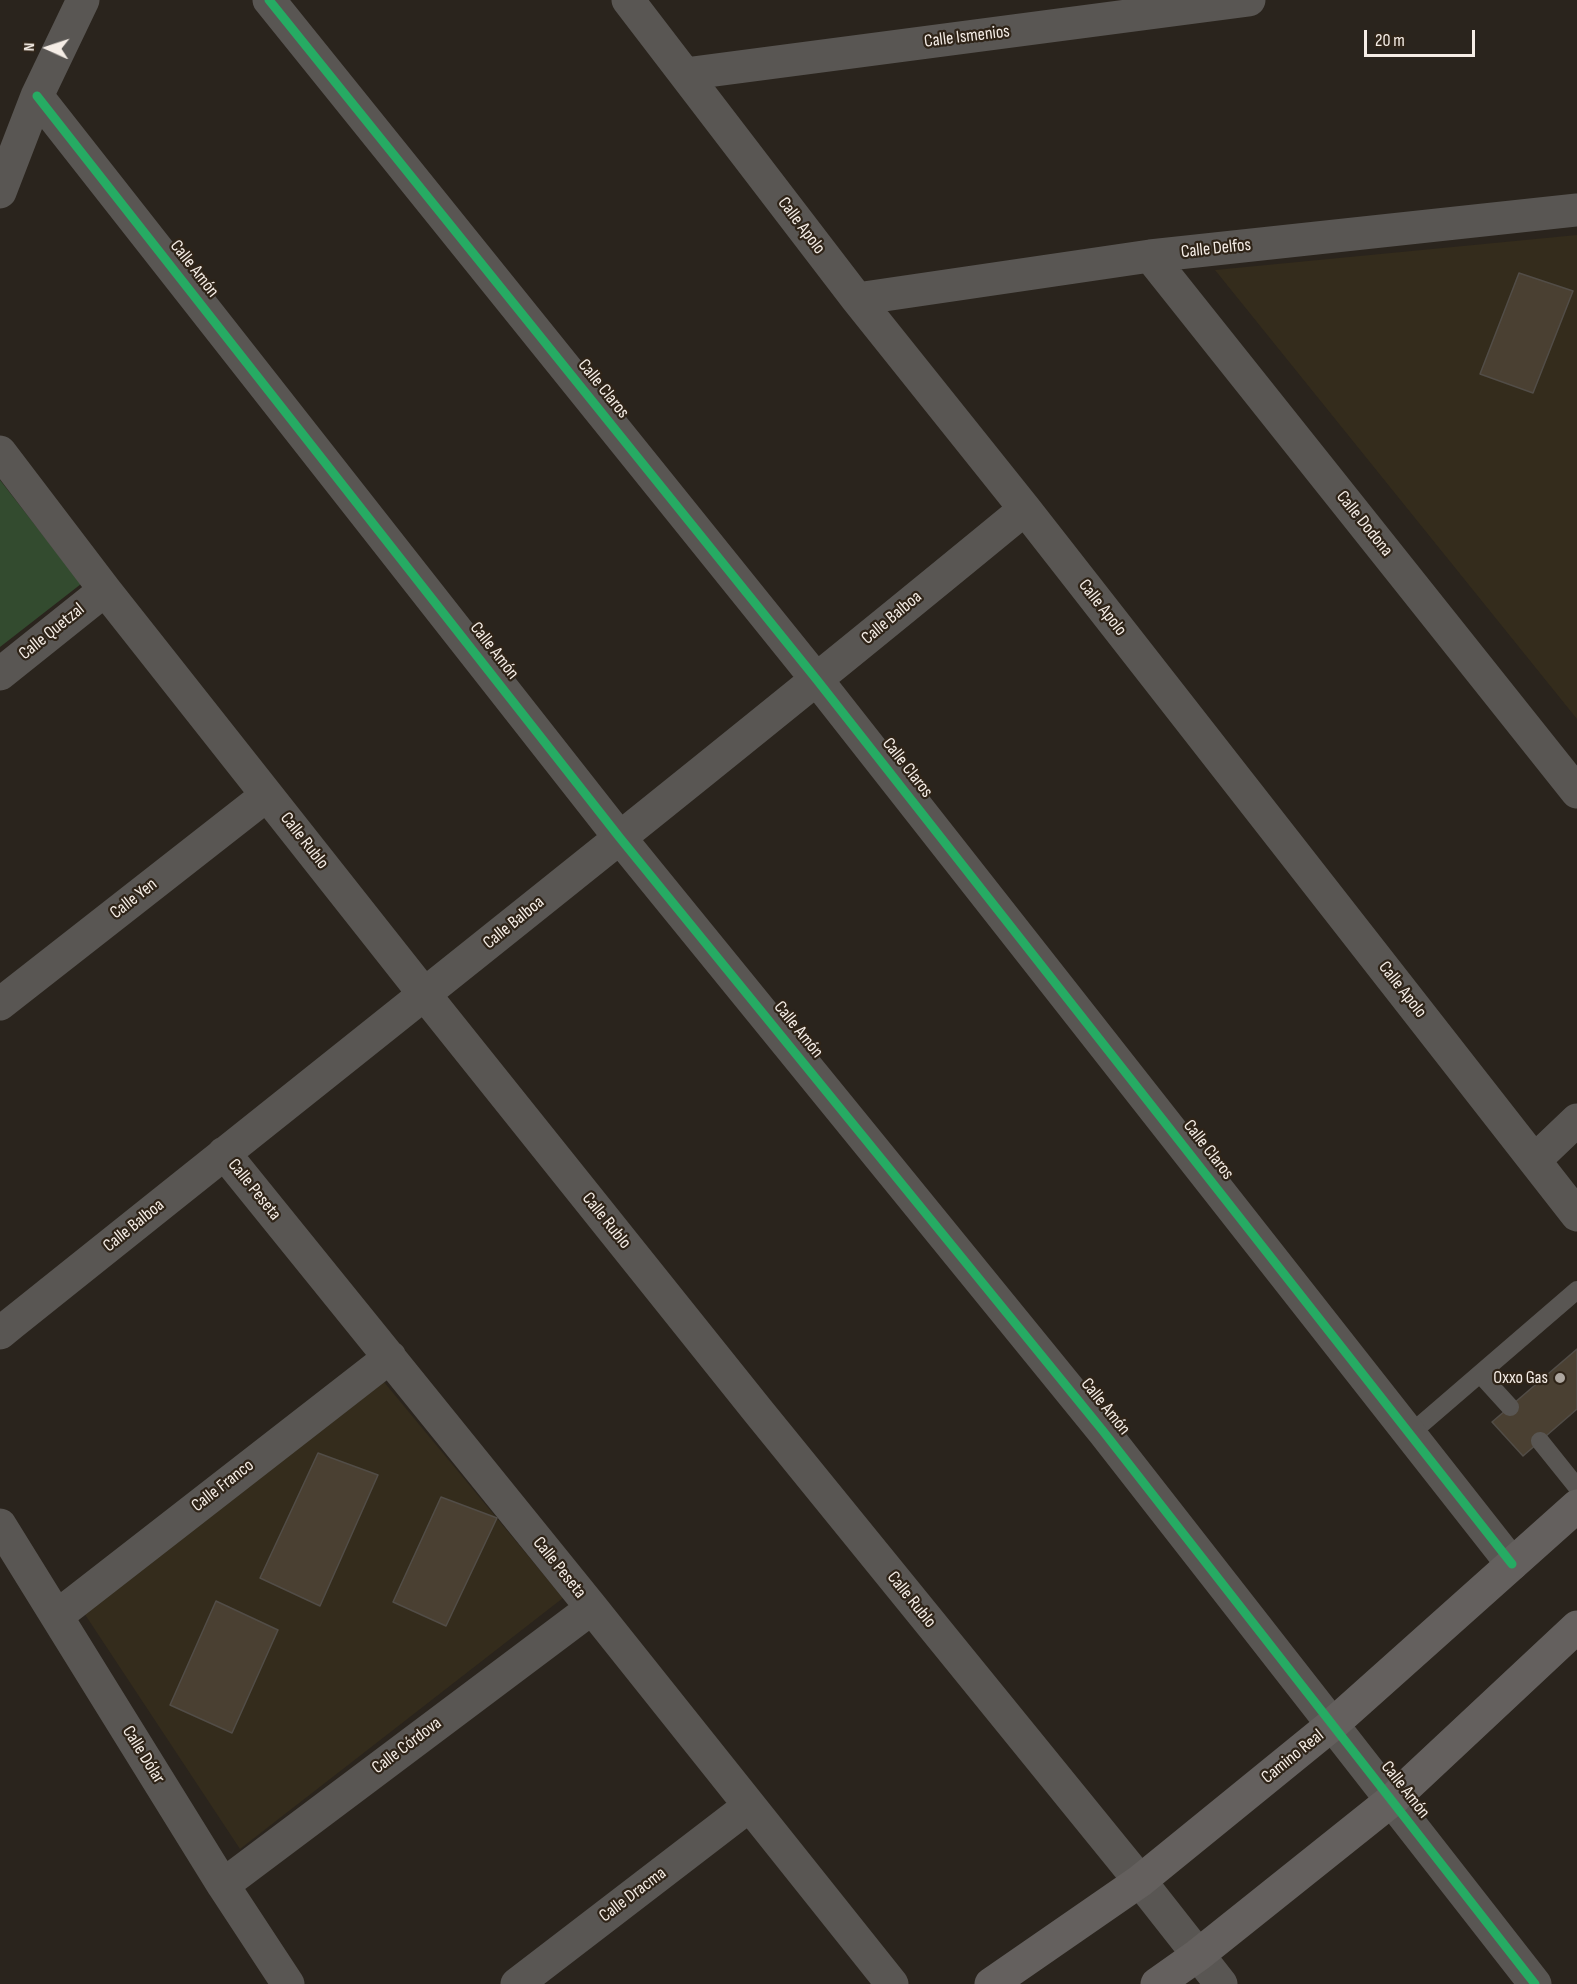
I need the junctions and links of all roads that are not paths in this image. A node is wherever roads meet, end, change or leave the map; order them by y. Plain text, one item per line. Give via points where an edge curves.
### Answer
1 (83, 0) edge
2 (269, 0) edge
3 (628, 0) edge
4 (1248, 0) edge
5 (685, 74) junction
6 (37, 96) junction
7 (0, 192) edge
8 (1577, 210) edge
9 (1150, 256) junction
10 (857, 299) junction
11 (0, 452) edge
12 (1024, 509) junction
13 (105, 591) junction
14 (0, 674) edge
15 (817, 680) junction
16 (1577, 792) edge
17 (267, 795) junction
18 (620, 838) junction
19 (425, 995) junction
20 (0, 1004) edge
21 (1577, 1120) edge
22 (225, 1153) junction
23 (1535, 1160) junction
24 (1577, 1215) edge
25 (1577, 1290) edge
26 (0, 1333) edge
27 (390, 1357) junction
28 (1480, 1374) junction
29 (1510, 1407) dead end
30 (1410, 1434) junction
31 (1540, 1441) dead end
32 (1577, 1487) edge
33 (1577, 1506) edge
34 (0, 1526) edge
35 (1512, 1564) junction
36 (592, 1608) junction
37 (57, 1616) junction
38 (1576, 1632) edge
39 (1334, 1724) junction
40 (1392, 1800) junction
41 (749, 1806) junction
42 (1140, 1881) junction
43 (223, 1885) junction
44 (1198, 1955) junction
45 (288, 1984) edge
46 (517, 1984) edge
47 (892, 1984) edge
48 (991, 1984) edge
49 (1157, 1984) edge
50 (1221, 1984) edge
51 (1535, 1984) edge

1 - 6 street
2 - 15 street, Calle Claros
3 - 5 street, Calle Apolo
4 - 5 street, Calle Ismenios
5 - 10 street, Calle Apolo
6 - 7 street
6 - 18 street, Calle Amón
8 - 9 street, Calle Delfos
9 - 10 street, Calle Delfos
9 - 16 street, Calle Dodona
10 - 12 street, Calle Apolo
11 - 13 street, Calle Rublo
12 - 15 street, Calle Balboa
12 - 23 street, Calle Apolo
13 - 14 street, Calle Quetzal
13 - 17 street, Calle Rublo
15 - 18 street, Calle Balboa
15 - 30 street, Calle Claros
17 - 19 street, Calle Rublo
17 - 20 street, Calle Yen
18 - 19 street, Calle Balboa
18 - 39 street, Calle Amón via 1103,1431
19 - 22 street, Calle Balboa
19 - 42 street, Calle Rublo
21 - 23 street
22 - 26 street, Calle Balboa
22 - 27 street, Calle Peseta
23 - 24 street, Calle Apolo
25 - 28 lane
27 - 36 street, Calle Peseta
27 - 37 street, Calle Franco
28 - 29 lane
28 - 30 lane
30 - 35 street, Calle Claros
31 - 32 lane
33 - 35 street, Camino Real
34 - 37 street, Calle Dólar
35 - 39 street, Camino Real
36 - 41 street, Calle Peseta
36 - 43 street, Calle Córdova
37 - 43 street, Calle Dólar
38 - 40 street
39 - 40 street, Calle Amón
39 - 42 street, Camino Real
40 - 44 street
40 - 51 street, Calle Amón
41 - 46 street, Calle Dracma
41 - 47 street, Calle Peseta
42 - 44 street, Calle Rublo
42 - 48 street, Camino Real
43 - 45 street, Calle Dólar
44 - 49 street
44 - 50 street, Calle Rublo

